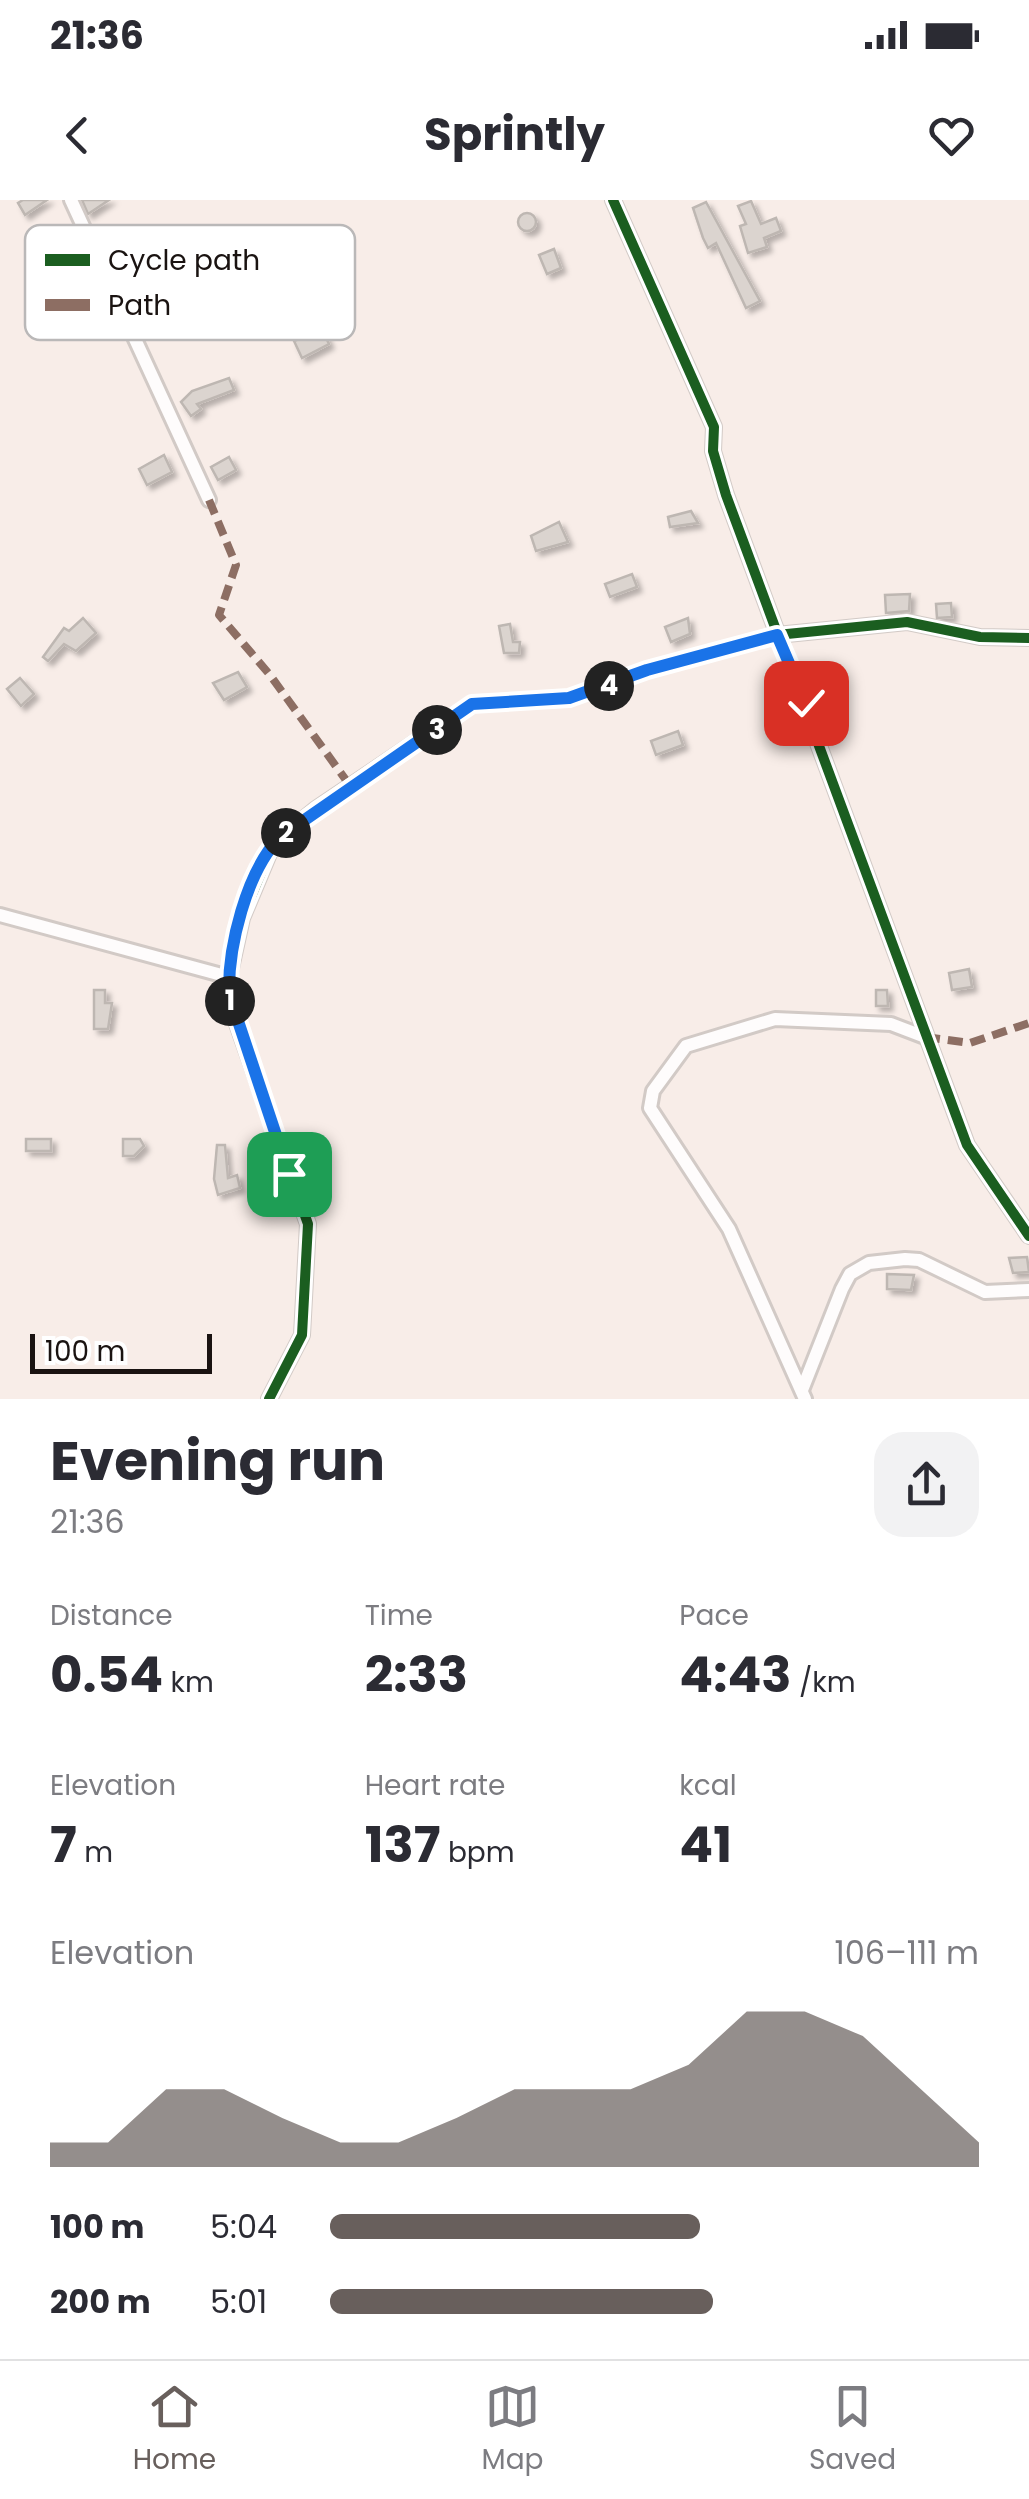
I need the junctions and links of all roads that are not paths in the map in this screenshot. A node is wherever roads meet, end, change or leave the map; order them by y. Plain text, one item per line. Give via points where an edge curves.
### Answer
1 (72, 200) edge
2 (612, 200) edge
3 (83, 225) edge
4 (136, 340) edge
5 (209, 500) dead end
6 (777, 635) junction
7 (1029, 638) edge
8 (0, 915) edge
9 (229, 978) junction
10 (925, 1037) junction
11 (1029, 1236) edge
12 (1029, 1290) edge
13 (804, 1394) edge
14 (270, 1399) edge

1 - 3 street
2 - 6 street via 714,427 722,484
4 - 5 street
6 - 7 street via 907,622 980,637
6 - 9 street via 569,698 472,704 273,844 250,890
6 - 10 street
8 - 9 street
9 - 14 street via 232,1012 308,1224 302,1335
10 - 11 street via 967,1145
10 - 13 street via 892,1024 775,1019 686,1046 651,1095 655,1117 738,1246
12 - 13 street via 985,1292 919,1260 869,1263 842,1288

